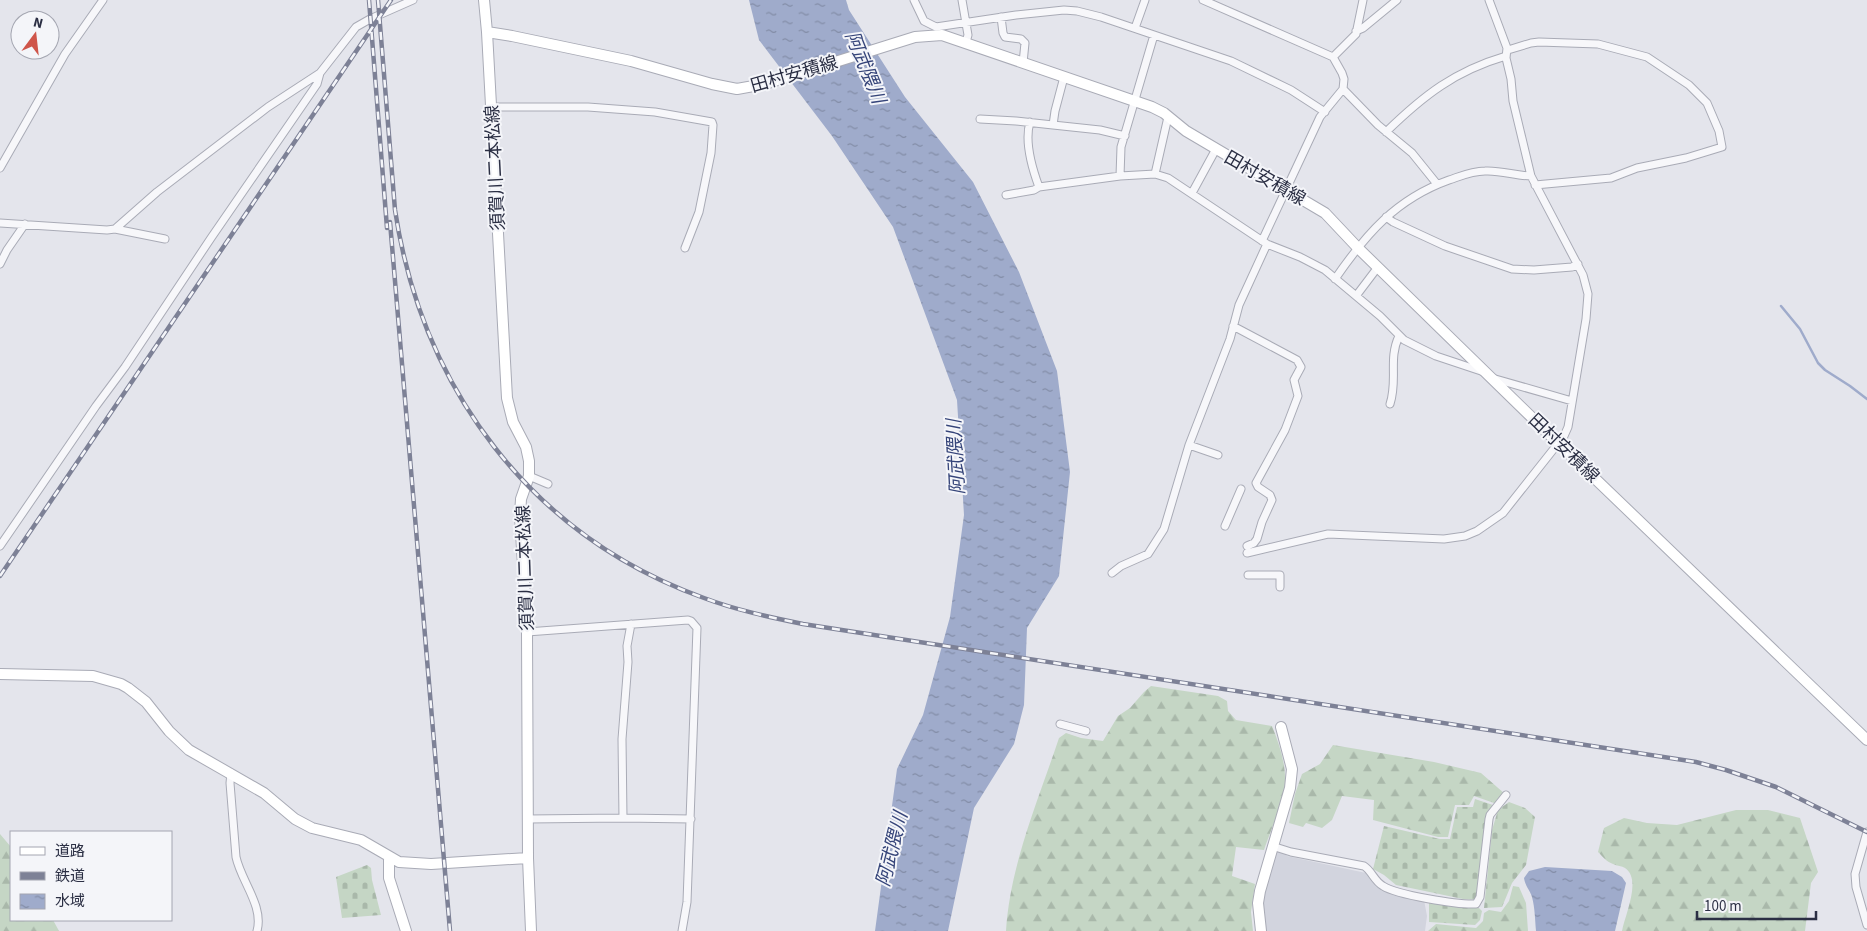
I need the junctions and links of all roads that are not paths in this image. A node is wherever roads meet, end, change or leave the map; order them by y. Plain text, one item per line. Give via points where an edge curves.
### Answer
1 (102, 0) edge
2 (413, 0) edge
3 (484, 0) edge
4 (914, 0) edge
5 (962, 0) edge
6 (1145, 0) edge
7 (1203, 0) edge
8 (1363, 0) edge
9 (1397, 0) edge
10 (1489, 0) edge
11 (1001, 17) junction
12 (965, 23) junction
13 (1135, 28) junction
14 (1356, 31) junction
15 (487, 32) junction
16 (1154, 35) junction
17 (966, 42) junction
18 (1507, 53) junction
19 (1333, 56) junction
20 (1023, 63) junction
21 (320, 73) junction
22 (1064, 77) junction
23 (1343, 90) junction
24 (1136, 100) junction
25 (491, 107) junction
26 (1325, 112) junction
27 (1168, 117) junction
28 (980, 119) dead end
29 (1030, 122) junction
30 (1053, 125) junction
31 (1386, 132) junction
32 (1125, 136) junction
33 (1216, 149) junction
34 (0, 168) edge
35 (1155, 174) junction
36 (1120, 176) junction
37 (1531, 176) junction
38 (1437, 184) junction
39 (1535, 185) junction
40 (1039, 187) junction
41 (1285, 189) junction
42 (1192, 193) junction
43 (1006, 195) dead end
44 (1386, 217) junction
45 (0, 223) edge
46 (25, 224) junction
47 (115, 229) junction
48 (165, 239) dead end
49 (1265, 242) junction
50 (685, 248) dead end
51 (1358, 248) junction
52 (0, 264) edge
53 (1578, 264) junction
54 (1378, 268) junction
55 (1335, 279) junction
56 (1356, 296) junction
57 (1233, 326) junction
58 (1399, 336) junction
59 (1489, 376) junction
60 (1572, 401) junction
61 (1390, 404) dead end
62 (1558, 443) junction
63 (1189, 444) junction
64 (1218, 455) dead end
65 (528, 476) junction
66 (548, 484) dead end
67 (1242, 489) dead end
68 (1224, 526) dead end
69 (0, 546) edge
70 (1112, 573) dead end
71 (1248, 575) dead end
72 (1280, 587) dead end
73 (631, 624) junction
74 (527, 632) junction
75 (0, 674) edge
76 (1060, 724) dead end
77 (1280, 727) dead end
78 (1086, 731) dead end
79 (1867, 740) edge
80 (231, 774) junction
81 (1506, 795) dead end
82 (623, 818) junction
83 (528, 819) junction
84 (691, 819) junction
85 (1867, 832) edge
86 (1272, 846) junction
87 (390, 858) junction
88 (528, 858) junction
89 (1867, 925) edge
90 (257, 931) edge
91 (406, 931) edge
92 (531, 931) edge
93 (682, 931) edge
94 (1262, 931) edge

1 - 34 street via 65,54
2 - 21 street via 356,27
3 - 15 main road, 須賀川二本松線
4 - 12 street via 922,18 929,24 936,27
5 - 12 street
6 - 13 street
7 - 19 street
8 - 14 street
9 - 14 street
10 - 18 street
11 - 12 street
11 - 13 street via 1064,10
11 - 20 street via 1005,38 1021,39 1026,43
12 - 17 street
13 - 16 street
14 - 19 street
15 - 17 main road, 田村安積線 via 631,61 727,88 744,89 915,37 935,34
15 - 25 main road, 須賀川二本松線
16 - 24 street
16 - 26 street via 1231,61 1291,90
17 - 20 main road, 田村安積線
18 - 31 street via 1445,83 1415,104
18 - 37 street via 1512,101
18 - 39 street via 1538,42 1598,44 1648,57 1702,97 1720,137 1722,148 1637,168 1611,178
19 - 23 street via 1344,79
20 - 22 main road, 田村安積線
21 - 47 street via 268,107 157,192
21 - 69 street via 317,84 260,169
22 - 24 main road, 田村安積線
22 - 30 street
23 - 26 street
23 - 31 street
24 - 27 main road, 田村安積線
24 - 32 street
25 - 50 street via 588,107 655,112 712,122 711,153 700,208
25 - 65 main road, 須賀川二本松線 via 508,398 515,427 526,447
26 - 41 street
27 - 33 main road, 田村安積線
27 - 35 street
28 - 29 street
29 - 30 street
29 - 40 street via 1028,141
30 - 32 street
31 - 38 street via 1412,153
32 - 36 street via 1121,147
33 - 41 main road, 田村安積線
33 - 42 street
35 - 36 street
35 - 42 street
36 - 40 street
37 - 38 street via 1486,170
37 - 39 street
38 - 44 street via 1409,199
39 - 53 street
40 - 43 street
41 - 49 street
41 - 51 main road, 田村安積線 via 1325,213
42 - 49 street
44 - 51 street
44 - 53 street via 1445,246 1512,268 1534,270
45 - 46 street
46 - 47 street
46 - 52 street
47 - 48 street
49 - 55 street via 1311,263
49 - 57 street
51 - 54 main road, 田村安積線
51 - 55 street
53 - 60 street via 1588,303
54 - 56 street
54 - 59 main road, 田村安積線
55 - 56 street
56 - 58 street
57 - 62 street via 1297,360 1301,367 1294,380 1298,396 1288,422 1256,483 1272,500 1257,539 1247,549 1328,534 1444,539 1465,536 1504,514
57 - 63 street
58 - 59 street via 1436,356
58 - 61 street via 1392,354 1394,380
59 - 60 street
59 - 62 main road, 田村安積線
60 - 62 street via 1570,422
62 - 79 main road, 田村安積線
63 - 64 street
63 - 70 street via 1161,536 1148,554
65 - 66 street
65 - 74 main road, 須賀川二本松線 via 520,516
67 - 68 street
71 - 72 street via 1280,575
73 - 74 street
73 - 82 street via 622,739
73 - 84 street via 691,620 697,628
74 - 83 main road, 須賀川二本松線
75 - 80 main road via 93,676 114,681 146,702 189,750
76 - 78 street
77 - 86 main road via 1292,769 1290,788
80 - 87 main road via 264,793 303,824 361,840
80 - 90 street via 236,857 260,920
81 - 86 street via 1489,819 1480,897 1476,904 1448,902 1393,890 1381,885 1364,866
82 - 83 street
82 - 84 street
83 - 88 main road, 須賀川二本松線
84 - 93 street via 688,902
85 - 89 street via 1855,874
86 - 94 main road via 1258,903
87 - 88 main road via 406,864
87 - 91 main road via 389,878
88 - 92 main road, 須賀川二本松線

